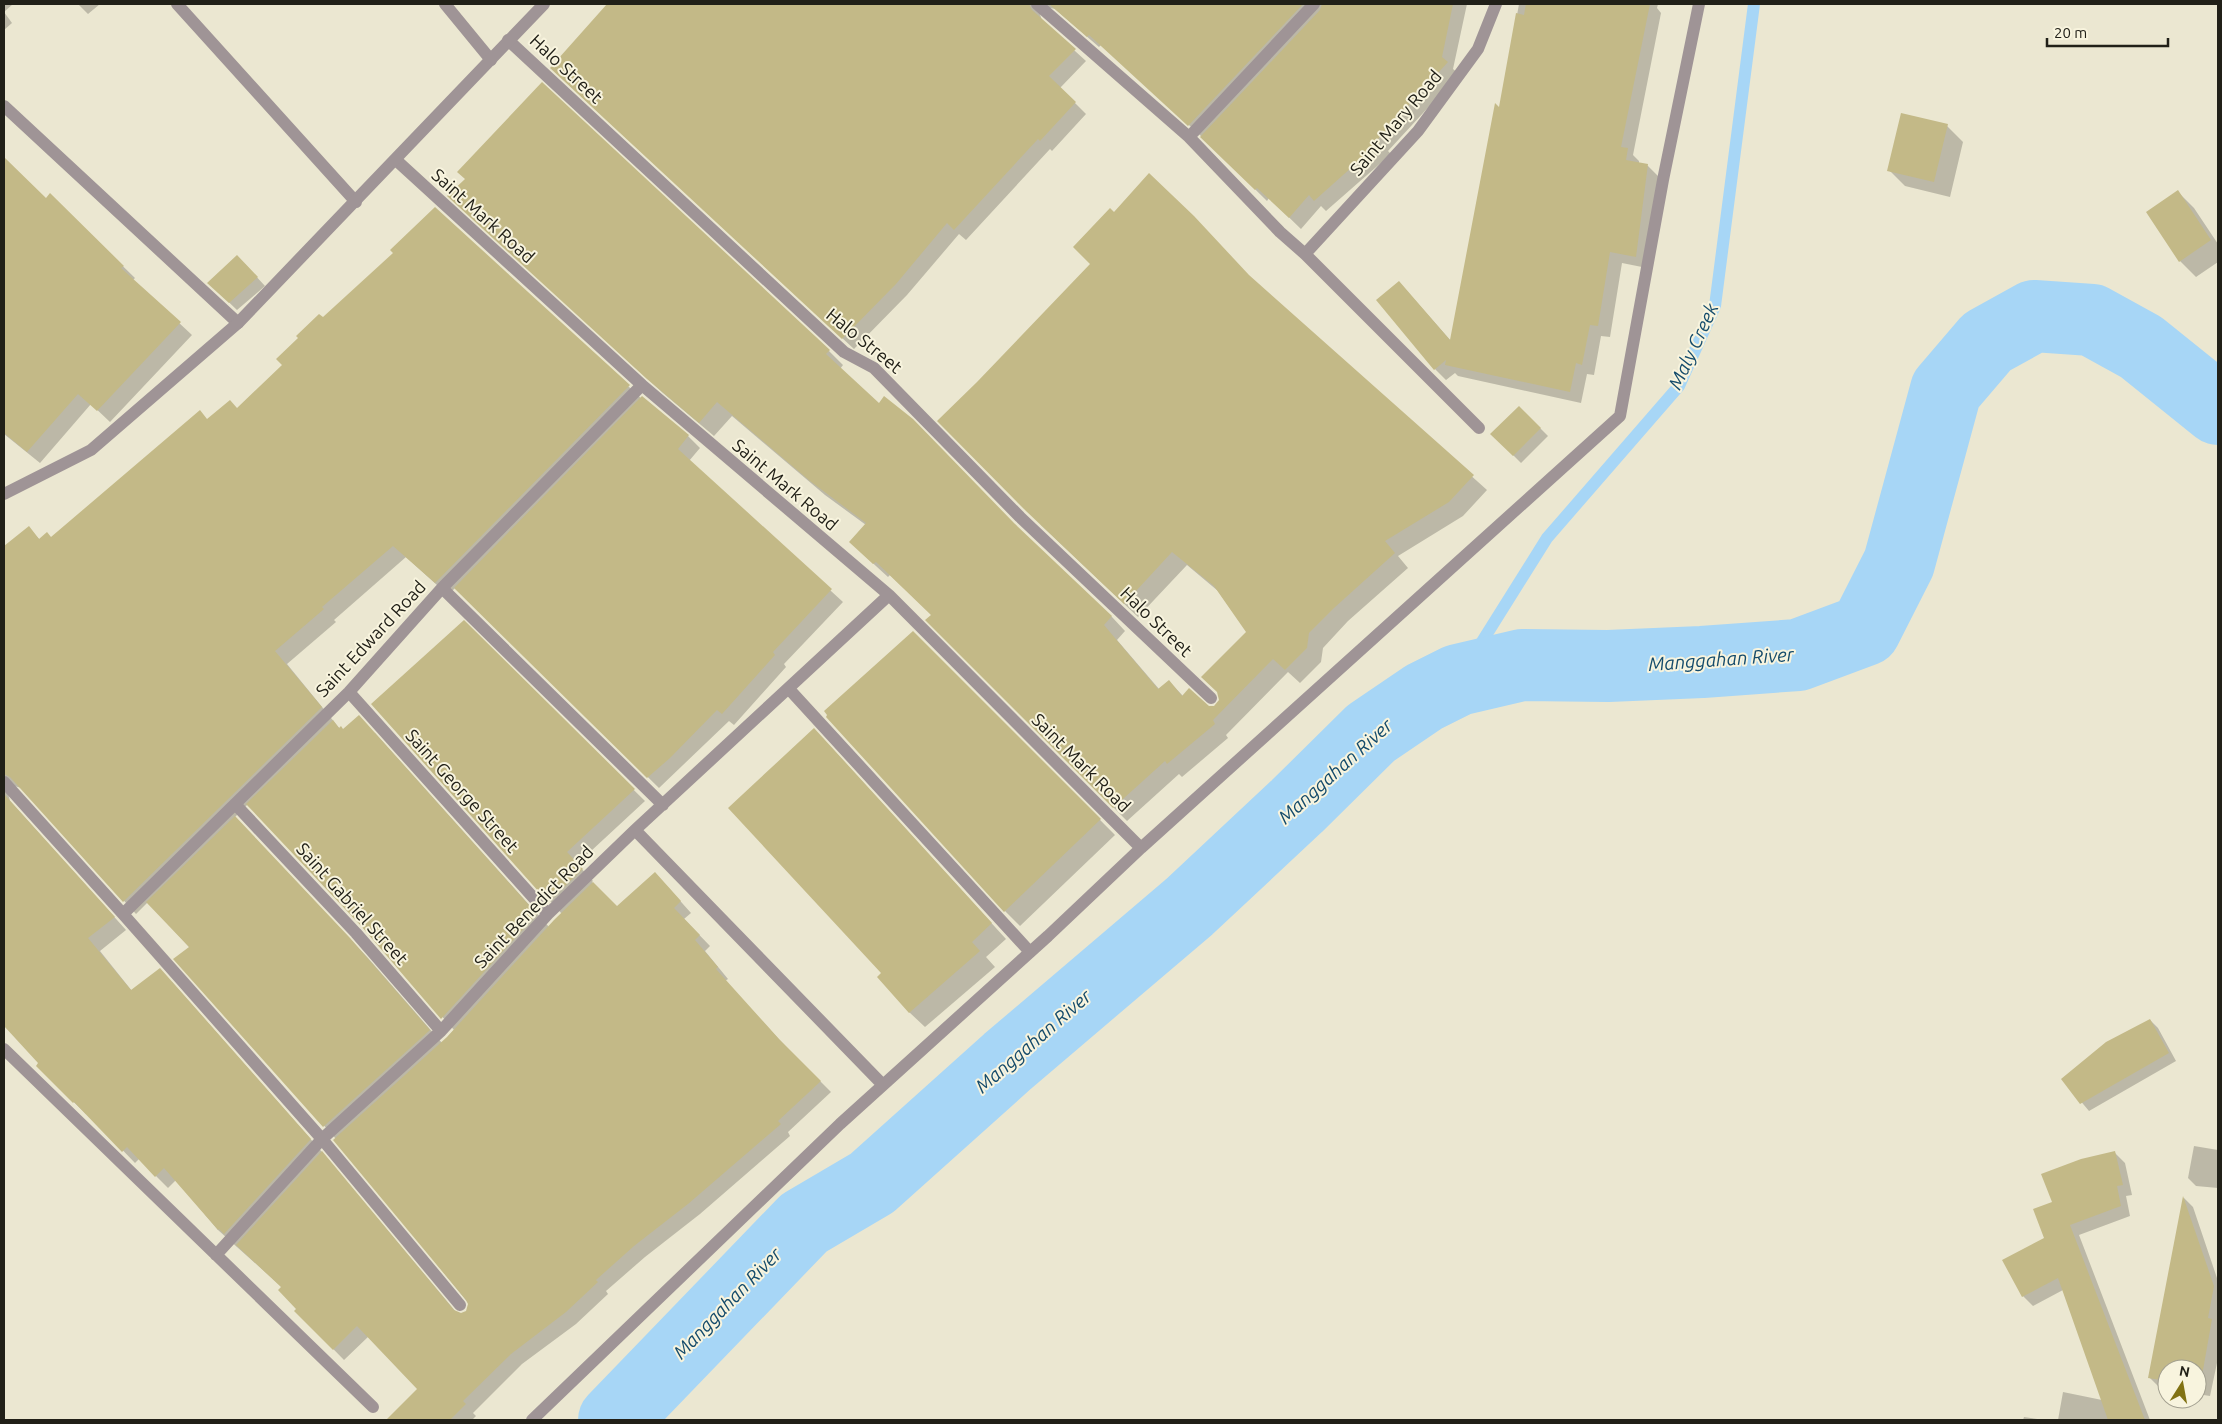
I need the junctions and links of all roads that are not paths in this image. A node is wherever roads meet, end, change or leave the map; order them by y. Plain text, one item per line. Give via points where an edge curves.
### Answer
1 (177, 4) edge
2 (445, 4) edge
3 (544, 4) edge
4 (1037, 4) edge
5 (1314, 4) edge
6 (1496, 4) edge
7 (1699, 4) edge
8 (508, 40) junction
9 (491, 60) junction
10 (4, 106) edge
11 (1189, 137) junction
12 (396, 160) junction
13 (356, 202) junction
14 (1305, 254) junction
15 (238, 323) junction
16 (642, 385) junction
17 (1479, 428) dead end
18 (4, 494) edge
19 (442, 588) junction
20 (889, 595) junction
21 (790, 689) junction
22 (349, 692) junction
23 (1211, 698) dead end
24 (4, 782) edge
25 (235, 804) junction
26 (662, 805) junction
27 (635, 830) junction
28 (1141, 848) junction
29 (124, 914) junction
30 (548, 914) junction
31 (1030, 952) junction
32 (440, 1031) junction
33 (4, 1049) edge
34 (883, 1085) junction
35 (322, 1139) junction
36 (216, 1255) junction
37 (460, 1305) dead end
38 (373, 1408) dead end
39 (532, 1420) edge

1 - 13 street
2 - 9 street
3 - 8 street
4 - 11 street
5 - 11 street
6 - 14 street, Saint Mary Road via 1478,49 1418,131
7 - 28 street via 1620,416
8 - 9 street
8 - 23 street, Halo Street via 844,352 874,368 1020,517
9 - 12 street
10 - 15 street
11 - 14 street
12 - 13 street
12 - 16 street, Saint Mark Road
13 - 15 street
14 - 17 street
15 - 18 street via 92,450
16 - 19 street, Saint Edward Road
16 - 20 street, Saint Mark Road
19 - 22 street, Saint Edward Road
19 - 26 street
20 - 21 street, Saint Benedict Road
20 - 28 street, Saint Mark Road
21 - 26 street, Saint Benedict Road
21 - 31 street
22 - 25 street, Saint Edward Road
22 - 30 street, Saint George Street
24 - 29 street
25 - 29 street, Saint Edward Road
25 - 32 street, Saint Gabriel Street via 356,933
26 - 27 street, Saint Benedict Road
27 - 30 street, Saint Benedict Road
27 - 34 street
28 - 31 street
29 - 35 street
30 - 32 street, Saint Benedict Road
31 - 34 street
32 - 35 street, Saint Benedict Road
33 - 36 street
34 - 39 street
35 - 36 street, Saint Benedict Road
35 - 37 street
36 - 38 street

